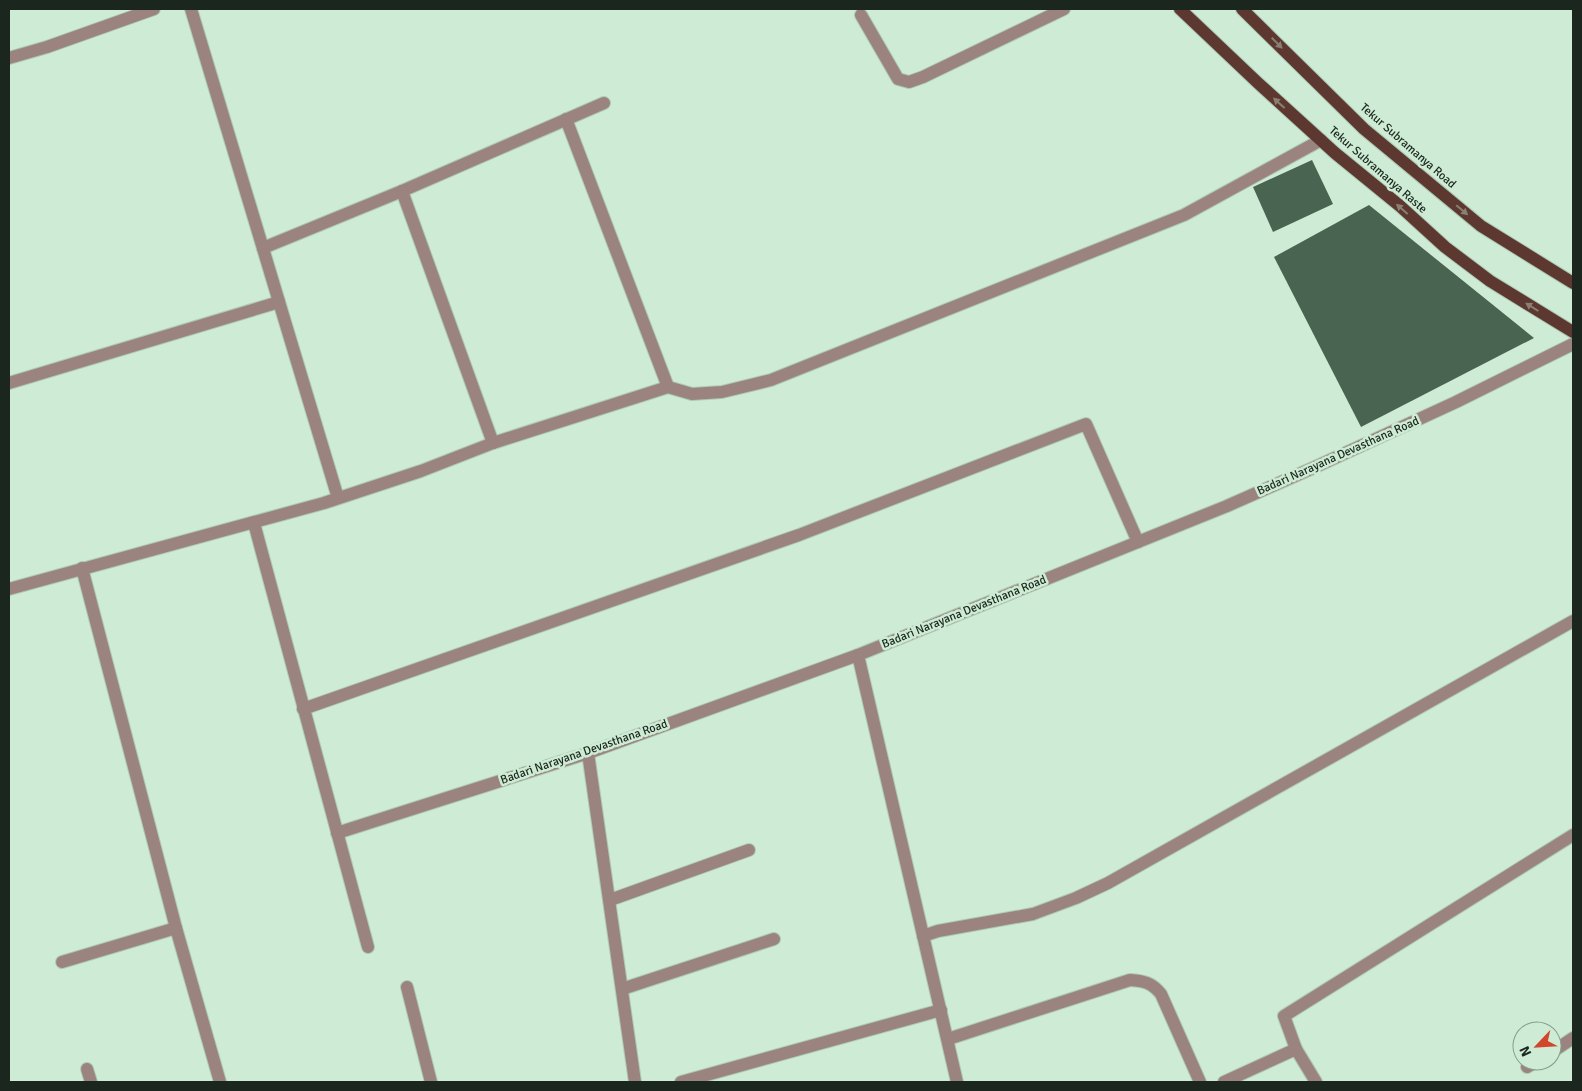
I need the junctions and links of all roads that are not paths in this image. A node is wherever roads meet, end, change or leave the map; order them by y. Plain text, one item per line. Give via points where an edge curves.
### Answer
1 (154, 9) edge
2 (191, 9) edge
3 (1064, 9) edge
4 (1180, 9) edge
5 (1242, 9) edge
6 (861, 15) dead end
7 (9, 58) edge
8 (604, 103) dead end
9 (566, 119) junction
10 (1321, 140) junction
11 (402, 191) junction
12 (263, 248) junction
13 (1573, 283) edge
14 (279, 302) junction
15 (1573, 332) edge
16 (1573, 344) edge
17 (9, 383) edge
18 (668, 387) junction
19 (493, 444) junction
20 (338, 498) junction
21 (254, 523) junction
22 (1138, 542) junction
23 (82, 568) junction
24 (9, 589) edge
25 (1573, 621) edge
26 (858, 655) junction
27 (303, 709) junction
28 (588, 753) junction
29 (337, 833) junction
30 (1573, 836) edge
31 (750, 850) dead end
32 (610, 900) junction
33 (176, 928) junction
34 (923, 936) junction
35 (774, 938) dead end
36 (368, 947) dead end
37 (62, 962) dead end
38 (407, 987) dead end
39 (622, 989) junction
40 (941, 1010) junction
41 (1573, 1038) edge
42 (948, 1039) junction
43 (1562, 1045) edge
44 (1296, 1050) junction
45 (87, 1069) dead end
46 (91, 1082) edge
47 (220, 1082) edge
48 (431, 1082) edge
49 (635, 1082) edge
50 (681, 1082) edge
51 (957, 1082) edge
52 (1200, 1082) edge
53 (1224, 1082) edge
54 (1316, 1082) edge

1 - 7 street
2 - 12 street
3 - 6 street via 909,82 898,79
10 -> 4 main road, Tekur Subramanya Raste
5 -> 13 main road, Tekur Subramanya Road via 1364,129 1481,226
8 - 9 street
9 - 11 street
9 - 18 street
15 -> 10 main road, Tekur Subramanya Raste via 1490,281 1445,247
10 - 18 street via 1184,215 771,380 722,392 692,394
11 - 12 street
11 - 19 street
12 - 14 street
14 - 17 street
14 - 20 street
16 - 22 street, Badari Narayana Devasthana Road via 1313,468
18 - 19 street
19 - 20 street
20 - 21 street
21 - 23 street
21 - 27 street
22 - 26 street, Badari Narayana Devasthana Road
22 - 27 street via 1086,424 800,535
23 - 24 street
23 - 33 street
25 - 34 street via 1092,891 1033,914
26 - 28 street, Badari Narayana Devasthana Road
26 - 34 street
27 - 29 street
28 - 29 street, Badari Narayana Devasthana Road
28 - 32 street
29 - 36 street
30 - 44 street via 1284,1016
31 - 32 street
32 - 39 street
33 - 37 street
33 - 47 street
34 - 40 street
35 - 39 street
38 - 48 street
39 - 49 street
40 - 42 street
40 - 50 street
41 - 43 street
42 - 51 street
42 - 52 street via 1130,980 1145,981 1161,994
44 - 53 street
44 - 54 street
45 - 46 street

